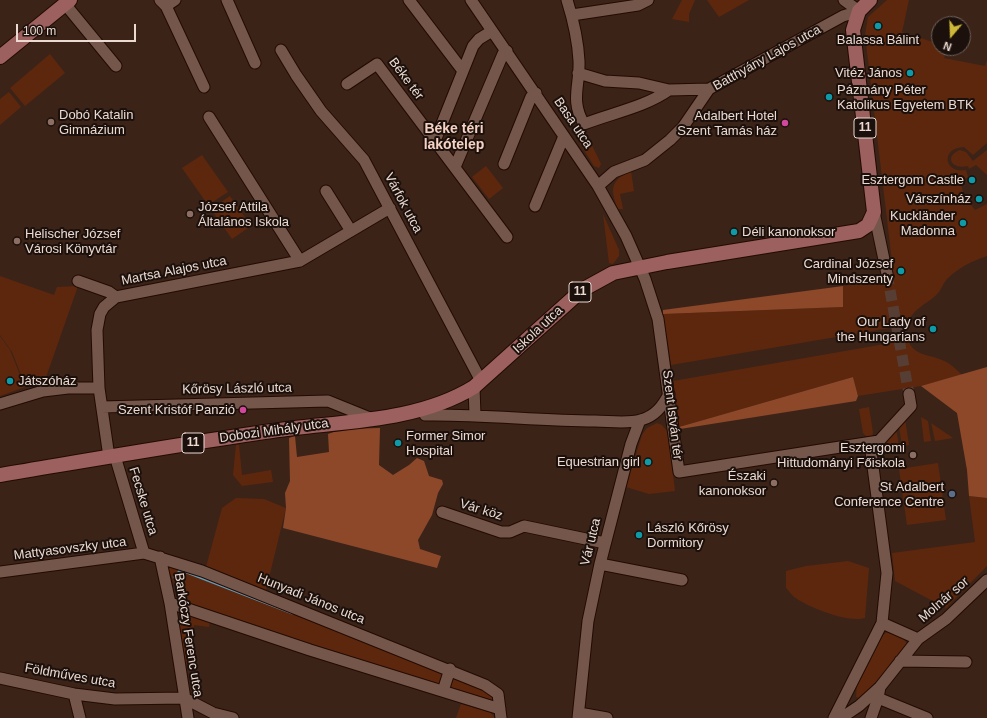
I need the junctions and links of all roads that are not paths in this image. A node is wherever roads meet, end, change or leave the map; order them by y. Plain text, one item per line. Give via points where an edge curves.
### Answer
1 (227, 0) edge
2 (409, 0) edge
3 (471, 0) edge
4 (567, 0) edge
5 (648, 0) edge
6 (844, 0) edge
7 (870, 0) edge
8 (67, 2) edge
9 (167, 2) edge
10 (624, 4) edge
11 (859, 11) junction
12 (572, 15) junction
13 (492, 31) junction
14 (281, 50) dead end
15 (507, 51) junction
16 (0, 56) edge
17 (255, 63) dead end
18 (116, 66) dead end
19 (463, 70) junction
20 (578, 73) junction
21 (347, 84) dead end
22 (204, 87) dead end
23 (709, 89) junction
24 (669, 90) junction
25 (536, 93) junction
26 (209, 117) dead end
27 (564, 136) junction
28 (435, 141) junction
29 (504, 164) dead end
30 (455, 167) junction
31 (598, 186) junction
32 (326, 191) dead end
33 (535, 206) dead end
34 (390, 208) junction
35 (874, 212) junction
36 (351, 231) junction
37 (507, 237) dead end
38 (300, 261) junction
39 (634, 268) junction
40 (887, 274) tunnel mouth
41 (78, 281) dead end
42 (116, 297) junction
43 (477, 384) junction
44 (99, 388) junction
45 (669, 394) junction
46 (909, 394) tunnel mouth
47 (0, 404) edge
48 (102, 406) junction
49 (656, 413) junction
50 (425, 415) dead end
51 (475, 415) junction
52 (370, 418) junction
53 (640, 420) junction
54 (672, 420) junction
55 (870, 444) junction
56 (112, 456) junction
57 (0, 475) edge
58 (442, 512) dead end
59 (605, 543) junction
60 (144, 554) junction
61 (160, 557) junction
62 (600, 564) junction
63 (0, 572) edge
64 (682, 580) dead end
65 (987, 580) edge
66 (170, 603) junction
67 (882, 623) junction
68 (918, 639) junction
69 (900, 661) junction
70 (966, 662) dead end
71 (450, 669) junction
72 (0, 678) edge
73 (880, 686) junction
74 (443, 691) junction
75 (74, 694) junction
76 (184, 698) junction
77 (878, 698) junction
78 (500, 713) edge
79 (208, 716) edge
80 (578, 716) edge
81 (80, 718) edge
82 (188, 718) edge
83 (232, 718) edge
84 (607, 718) edge
85 (834, 718) edge
86 (842, 718) edge
87 (871, 718) edge
88 (927, 718) edge

1 - 17 street
2 - 19 street
3 - 13 street, Basa utca
4 - 12 street
5 - 10 street via 638,5
6 - 11 street
7 - 11 main road, Batthyány Lajos utca / 11
8 - 16 main road
8 - 18 street
9 - 22 street
10 - 12 street
11 - 23 street, Batthyány Lajos utca via 843,16
11 - 35 main road, 11 via 853,30 854,44
12 - 20 street via 579,61
13 - 15 street, Basa utca
13 - 19 street via 473,46
14 - 34 street, Várfok utca via 321,111 364,160
15 - 25 street, Basa utca
15 - 30 street via 503,54
19 - 28 street
20 - 24 street via 605,81 639,83
20 - 24 street via 575,93 577,112 584,124 656,98
21 - 28 street, Béke tér via 378,64
23 - 24 street
23 - 31 street, Batthyány Lajos utca via 683,127 670,140 645,160 614,172
25 - 27 street, Basa utca
25 - 29 street via 532,97
26 - 38 street
27 - 31 street, Basa utca
27 - 33 street
28 - 30 street, Béke tér
30 - 37 street, Béke tér
31 - 39 street, Basa utca via 626,236
32 - 36 street
34 - 36 street, Martsa Alajos utca
34 - 43 street, Várfok utca
35 - 39 main road, 11 via 868,225 860,231
35 - 40 street
36 - 38 street, Martsa Alajos utca
38 - 42 street, Martsa Alajos utca
39 - 43 main road, Iskola utca / 11 via 613,273 582,290
39 - 45 street, Szent István tér via 651,292 658,319
41 - 42 street
42 - 44 street, Martsa Alajos utca via 104,307 98,320
43 - 51 street
43 - 52 main road, Dobozi Mihály utca / 11 via 456,398 417,412
44 - 47 street via 43,391
44 - 48 street, Martsa Alajos utca
45 - 49 street
45 - 54 street, Szent István tér
46 - 55 street, Szent István tér via 911,406 880,441
48 - 52 street, Kőrösy László utca via 328,401
48 - 56 street, Martsa Alajos utca
49 - 53 street
49 - 54 street via 664,414
50 - 51 street
51 - 53 street via 551,421
52 - 56 main road, Dobozi Mihály utca / 11
53 - 59 street, Vár utca via 630,444
54 - 55 street, Szent István tér via 679,472
55 - 67 street via 887,573
56 - 57 main road, Dobozi Mihály utca / 11
56 - 60 street, Fecske utca
58 - 59 street, Vár köz via 501,532 510,532 524,526
59 - 62 street, Vár utca
60 - 61 street, Mattyasovszky utca
60 - 63 street, Mattyasovszky utca
61 - 66 street, Barkóczy Ferenc utca
61 - 71 street, Hunyadi János utca via 202,571
62 - 64 street
62 - 80 street, Vár utca via 588,621
65 - 68 street, Molnár sor via 946,619
66 - 74 street, Hunyadi János utca
66 - 76 street, Barkóczy Ferenc utca
67 - 68 street
67 - 85 street
68 - 69 street, Molnár sor
69 - 70 street
69 - 73 street, Molnár sor
71 - 74 street
71 - 78 street, Hunyadi János utca via 493,689 498,694
72 - 75 street, Földműves utca
73 - 77 street
73 - 86 street, Molnár sor
74 - 78 street, Hunyadi János utca
75 - 76 street, Földműves utca via 114,699
75 - 81 street
76 - 79 street
76 - 82 street, Barkóczy Ferenc utca
77 - 87 street
77 - 88 street
79 - 83 street
80 - 84 street

